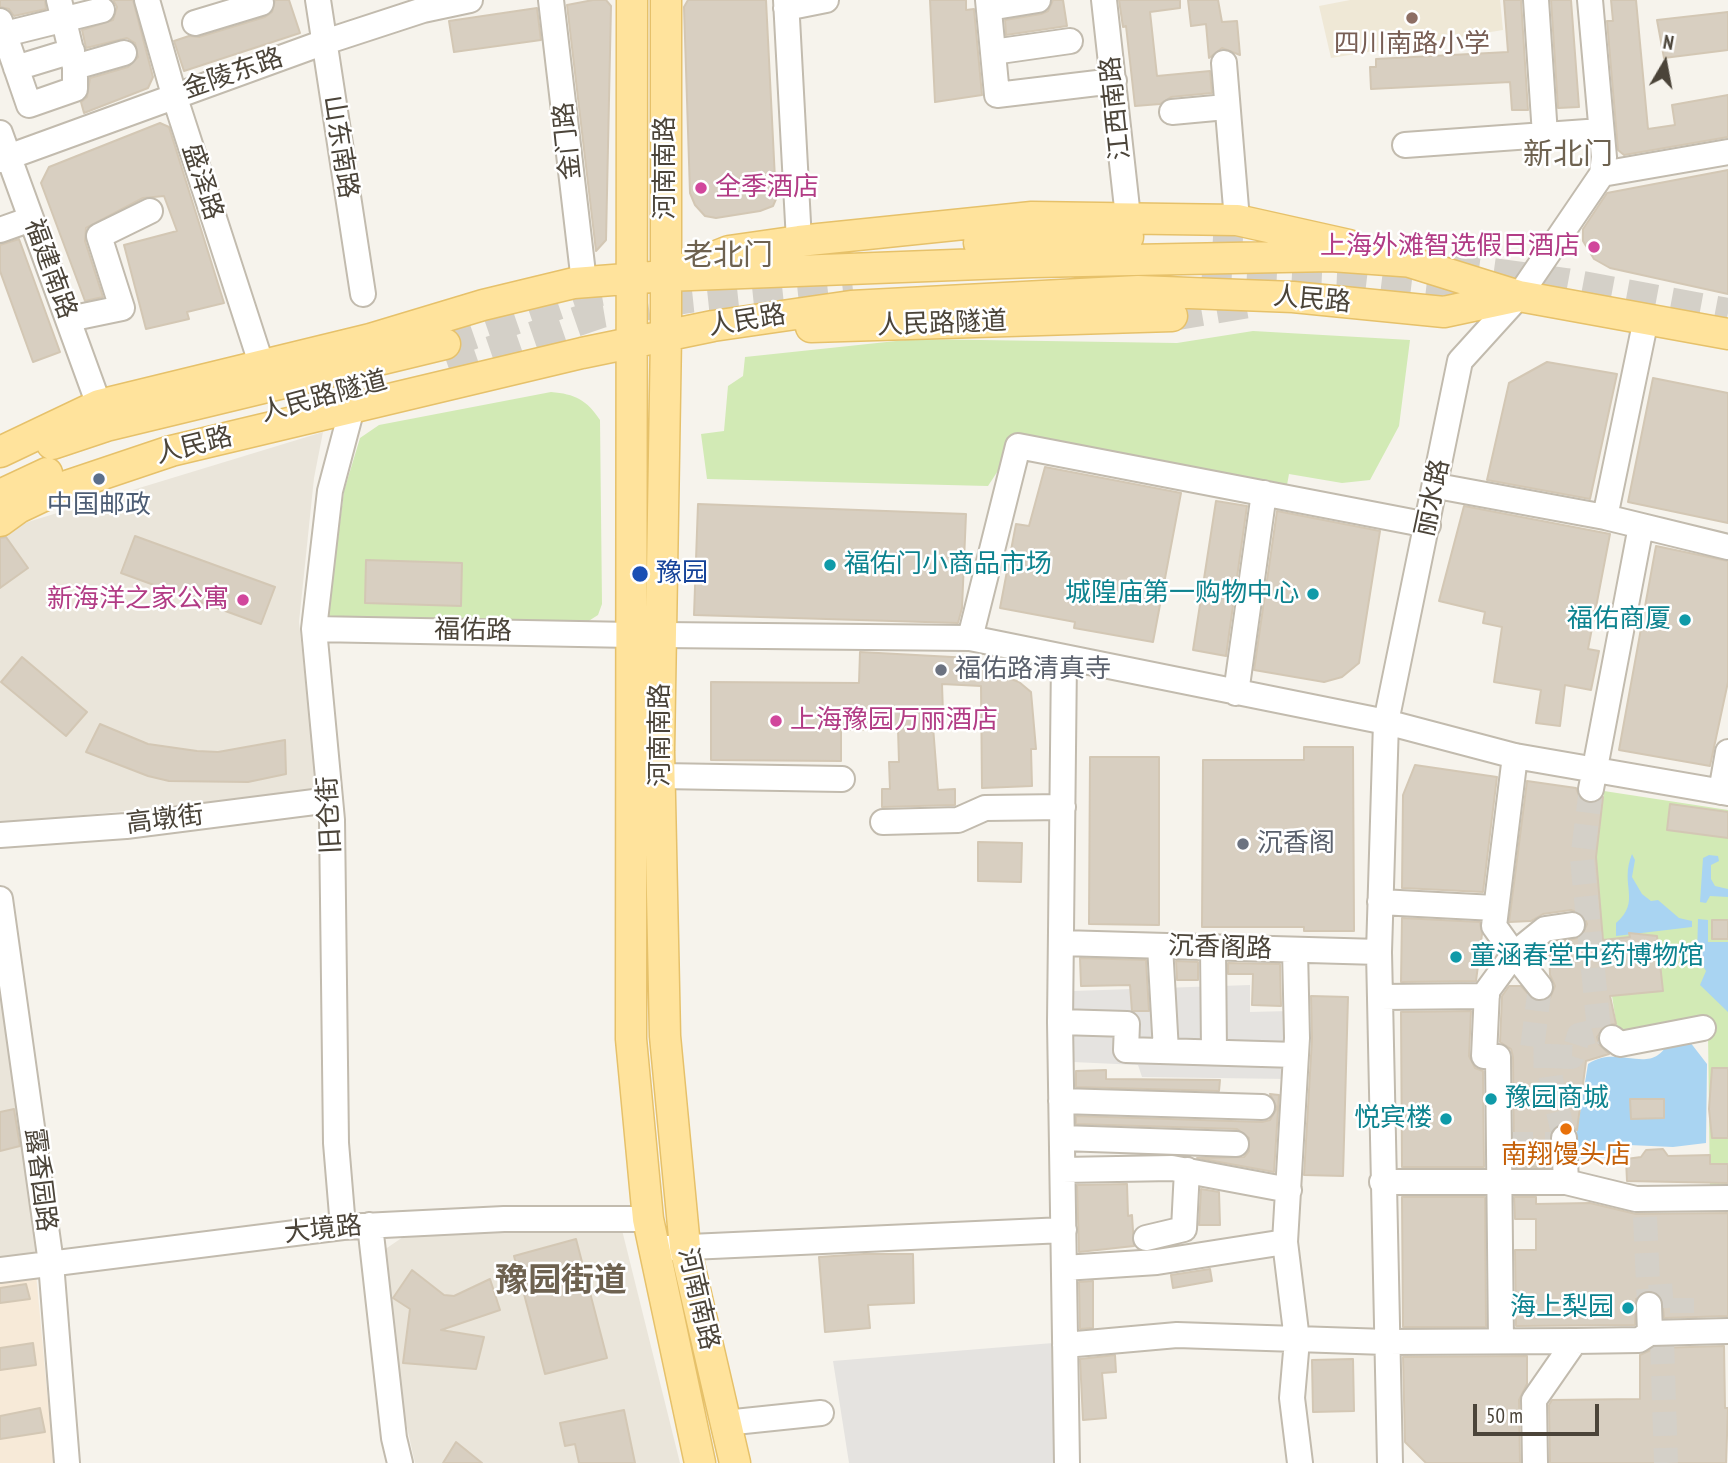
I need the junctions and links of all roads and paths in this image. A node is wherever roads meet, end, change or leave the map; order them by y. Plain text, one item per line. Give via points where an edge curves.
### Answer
1 (147, 0) edge
2 (260, 0) edge
3 (318, 0) edge
4 (470, 0) edge
5 (551, 0) edge
6 (632, 0) edge
7 (666, 0) edge
8 (825, 0) edge
9 (1038, 0) edge
10 (1104, 0) edge
11 (1536, 0) edge
12 (1590, 0) edge
13 (786, 4) edge
14 (988, 4) edge
15 (423, 5) edge
16 (62, 10) edge
17 (102, 10) dead end
18 (195, 23) dead end
19 (3, 27) edge
20 (1070, 41) dead end
21 (322, 43) junction
22 (992, 52) junction
23 (124, 53) dead end
24 (74, 59) junction
25 (1224, 63) dead end
26 (16, 68) junction
27 (1114, 81) junction
28 (173, 95) junction
29 (1226, 107) junction
30 (1172, 112) dead end
31 (1601, 131) junction
32 (1545, 135) junction
33 (1405, 145) dead end
34 (3, 150) edge
35 (1728, 152) edge
36 (1602, 174) junction
37 (150, 211) dead end
38 (1128, 217) junction
39 (32, 219) junction
40 (1237, 220) junction
41 (0, 230) edge
42 (1213, 237) tunnel mouth
43 (799, 241) junction
44 (1415, 262) junction
45 (665, 276) junction
46 (631, 279) junction
47 (584, 282) junction
48 (363, 294) dead end
49 (1519, 296) junction
50 (1172, 316) tunnel mouth
51 (69, 319) junction
52 (1646, 319) junction
53 (713, 326) junction
54 (1728, 334) edge
55 (666, 335) junction
56 (632, 343) junction
57 (261, 363) junction
58 (99, 405) junction
59 (352, 408) junction
60 (0, 452) edge
61 (0, 458) edge
62 (1437, 486) junction
63 (1264, 494) junction
64 (0, 495) edge
65 (1605, 517) junction
66 (0, 522) edge
67 (1428, 525) junction
68 (1640, 526) junction
69 (1728, 547) edge
70 (314, 629) junction
71 (632, 635) junction
72 (662, 635) junction
73 (970, 638) junction
74 (1064, 659) junction
75 (1236, 693) junction
76 (1386, 722) junction
77 (1728, 752) edge
78 (1515, 756) junction
79 (660, 776) junction
80 (842, 779) dead end
81 (1592, 780) junction
82 (1724, 793) edge
83 (330, 800) junction
84 (1063, 807) junction
85 (883, 822) dead end
86 (0, 835) edge
87 (0, 899) edge
88 (1380, 902) junction
89 (1495, 908) junction
90 (1572, 925) dead end
91 (1061, 943) junction
92 (1160, 946) junction
93 (1213, 948) junction
94 (1295, 950) junction
95 (1379, 952) junction
96 (1514, 954) junction
97 (1540, 987) dead end
98 (1487, 996) junction
99 (1380, 997) junction
100 (1060, 1022) junction
101 (1703, 1028) dead end
102 (1612, 1038) tunnel mouth
103 (1166, 1051) junction
104 (1214, 1052) junction
105 (1296, 1055) junction
106 (1061, 1101) junction
107 (1262, 1107) dead end
108 (1062, 1138) junction
109 (1564, 1143) tunnel mouth
110 (1236, 1144) dead end
111 (1187, 1170) junction
112 (1063, 1171) junction
113 (1498, 1181) junction
114 (1382, 1182) junction
115 (1566, 1182) junction
116 (1289, 1190) junction
117 (1728, 1198) edge
118 (648, 1219) junction
119 (370, 1225) junction
120 (343, 1227) junction
121 (1063, 1230) junction
122 (1146, 1238) dead end
123 (1285, 1242) junction
124 (685, 1247) junction
125 (653, 1249) junction
126 (51, 1263) junction
127 (1064, 1268) junction
128 (0, 1270) edge
129 (1649, 1306) tunnel mouth
130 (1668, 1330) junction
131 (1728, 1331) edge
132 (1297, 1340) junction
133 (1501, 1341) junction
134 (1574, 1341) junction
135 (1385, 1342) junction
136 (1065, 1345) junction
137 (821, 1413) dead end
138 (724, 1423) junction
139 (67, 1463) edge
140 (400, 1463) edge
141 (700, 1463) edge
142 (735, 1463) edge
143 (1068, 1463) edge
144 (1300, 1463) edge
145 (1390, 1463) edge
146 (1535, 1463) edge

1 - 28 street, 盛泽路
2 - 18 street
3 - 21 street, 山东南路
4 - 15 street, 金陵东路
5 - 47 street, 金门路
6 - 46 main road, 河南南路
7 - 45 main road, 河南南路
8 - 13 street
9 - 14 street
10 - 27 street, 江西南路
11 - 32 street
12 - 31 street
13 - 43 street
14 - 22 street
15 - 21 street, 金陵东路
16 - 17 street
16 - 19 street
16 - 24 street
19 - 26 street
20 - 22 street
21 - 28 street, 金陵东路
21 - 48 street, 山东南路
22 - 27 street via 997,95
23 - 24 street
24 - 26 street
24 - 26 street via 75,89 29,105
25 - 29 street
27 - 38 street, 江西南路
28 - 34 street, 金陵东路
28 - 57 street, 盛泽路
29 - 30 street
29 - 40 street
31 - 32 street
31 - 36 street
32 - 33 street
34 - 39 street, 福建南路
35 - 36 street
36 - 49 street, 丽水路
37 - 51 street via 99,236 122,308
38 - 40 main road, 人民路
38 - 43 main road, 人民路 via 1032,217
39 - 41 street
39 - 51 street, 福建南路
40 - 44 main road, 人民路
42 - 45 main road via 866,249
43 - 45 main road, 人民路 via 729,251
44 - 45 main road, 人民路 via 1331,256
44 - 49 main road, 人民路
45 - 46 main road, 人民路
45 - 55 main road, 河南南路
46 - 47 main road, 人民路
46 - 56 main road, 河南南路
47 - 57 main road, 人民路
49 - 52 main road, 人民路
49 - 53 main road, 人民路 via 1444,312 1293,297 1138,292 851,306
49 - 62 street, 丽水路 via 1460,361
50 - 53 main road, 人民路隧道 via 833,328
51 - 58 street, 福建南路
52 - 54 main road, 人民路
52 - 65 street
53 - 55 main road, 人民路
55 - 56 main road, 人民路
55 - 72 main road, 河南南路
56 - 59 main road, 人民路
56 - 71 main road, 河南南路
57 - 58 main road, 人民路
58 - 60 main road, 人民路
59 - 66 main road, 人民路 via 118,467 58,489
59 - 70 street, 旧仓街 via 330,491
61 - 64 main road, 人民路隧道 via 106,426 447,355 111,451
62 - 65 street
62 - 67 street, 丽水路
63 - 67 street
63 - 73 street via 1018,446
63 - 75 street
65 - 68 street
67 - 76 street, 丽水路
68 - 69 street
68 - 81 street
70 - 71 street, 福佑路
70 - 83 street, 旧仓街
71 - 118 main road, 河南南路 via 631,1039
72 - 73 street
72 - 79 main road, 河南南路
73 - 74 street
74 - 75 street
74 - 84 street
75 - 76 street
76 - 78 street
76 - 88 street, 丽水路
77 - 82 street
78 - 81 street
78 - 89 street
79 - 80 street
79 - 124 main road, 河南南路 via 665,1035
81 - 82 street
83 - 86 street, 高墩街 via 126,826
83 - 120 street, 旧仓街 via 336,1143
84 - 85 street via 985,808 958,820
84 - 91 street
87 - 126 street, 露香园路
88 - 89 street
88 - 95 street, 丽水路
89 - 96 street via 1494,926
90 - 96 street via 1545,929
91 - 92 street, 沉香阁路
91 - 100 street
92 - 93 street, 沉香阁路
92 - 103 street
93 - 94 street, 沉香阁路
93 - 104 street
94 - 95 street, 沉香阁路
94 - 105 street
95 - 99 street, 丽水路
96 - 97 street
96 - 98 street
98 - 99 street
98 - 113 street via 1504,1144
99 - 114 street, 丽水路
100 - 103 street via 1127,1024 1126,1050
100 - 106 street
101 - 102 street via 1620,1044
103 - 104 street
104 - 105 street
105 - 116 street
106 - 107 street
106 - 108 street
108 - 110 street
108 - 112 street
109 - 115 street
111 - 112 street
111 - 116 street
111 - 122 street via 1184,1229
112 - 121 street
113 - 114 street
113 - 115 street
113 - 133 street
114 - 135 street, 丽水路
115 - 117 street via 1645,1208
116 - 123 street
118 - 119 street, 大境路
118 - 125 main road, 河南南路
119 - 120 street, 大境路
119 - 140 street
120 - 126 street, 大境路
121 - 124 street
121 - 127 street
123 - 127 street via 1157,1262
123 - 132 street
124 - 125 street
124 - 138 main road, 河南南路
125 - 141 main road, 河南南路
126 - 128 street, 大境路
126 - 139 street, 露香园路
127 - 136 street
129 - 130 street
130 - 131 street
130 - 134 street via 1639,1340
132 - 135 street
132 - 136 street via 1177,1335
132 - 144 street via 1292,1398
133 - 134 street
133 - 135 street
134 - 146 street via 1534,1400
135 - 145 street, 丽水路
136 - 143 street
137 - 138 street
138 - 142 main road, 河南南路

